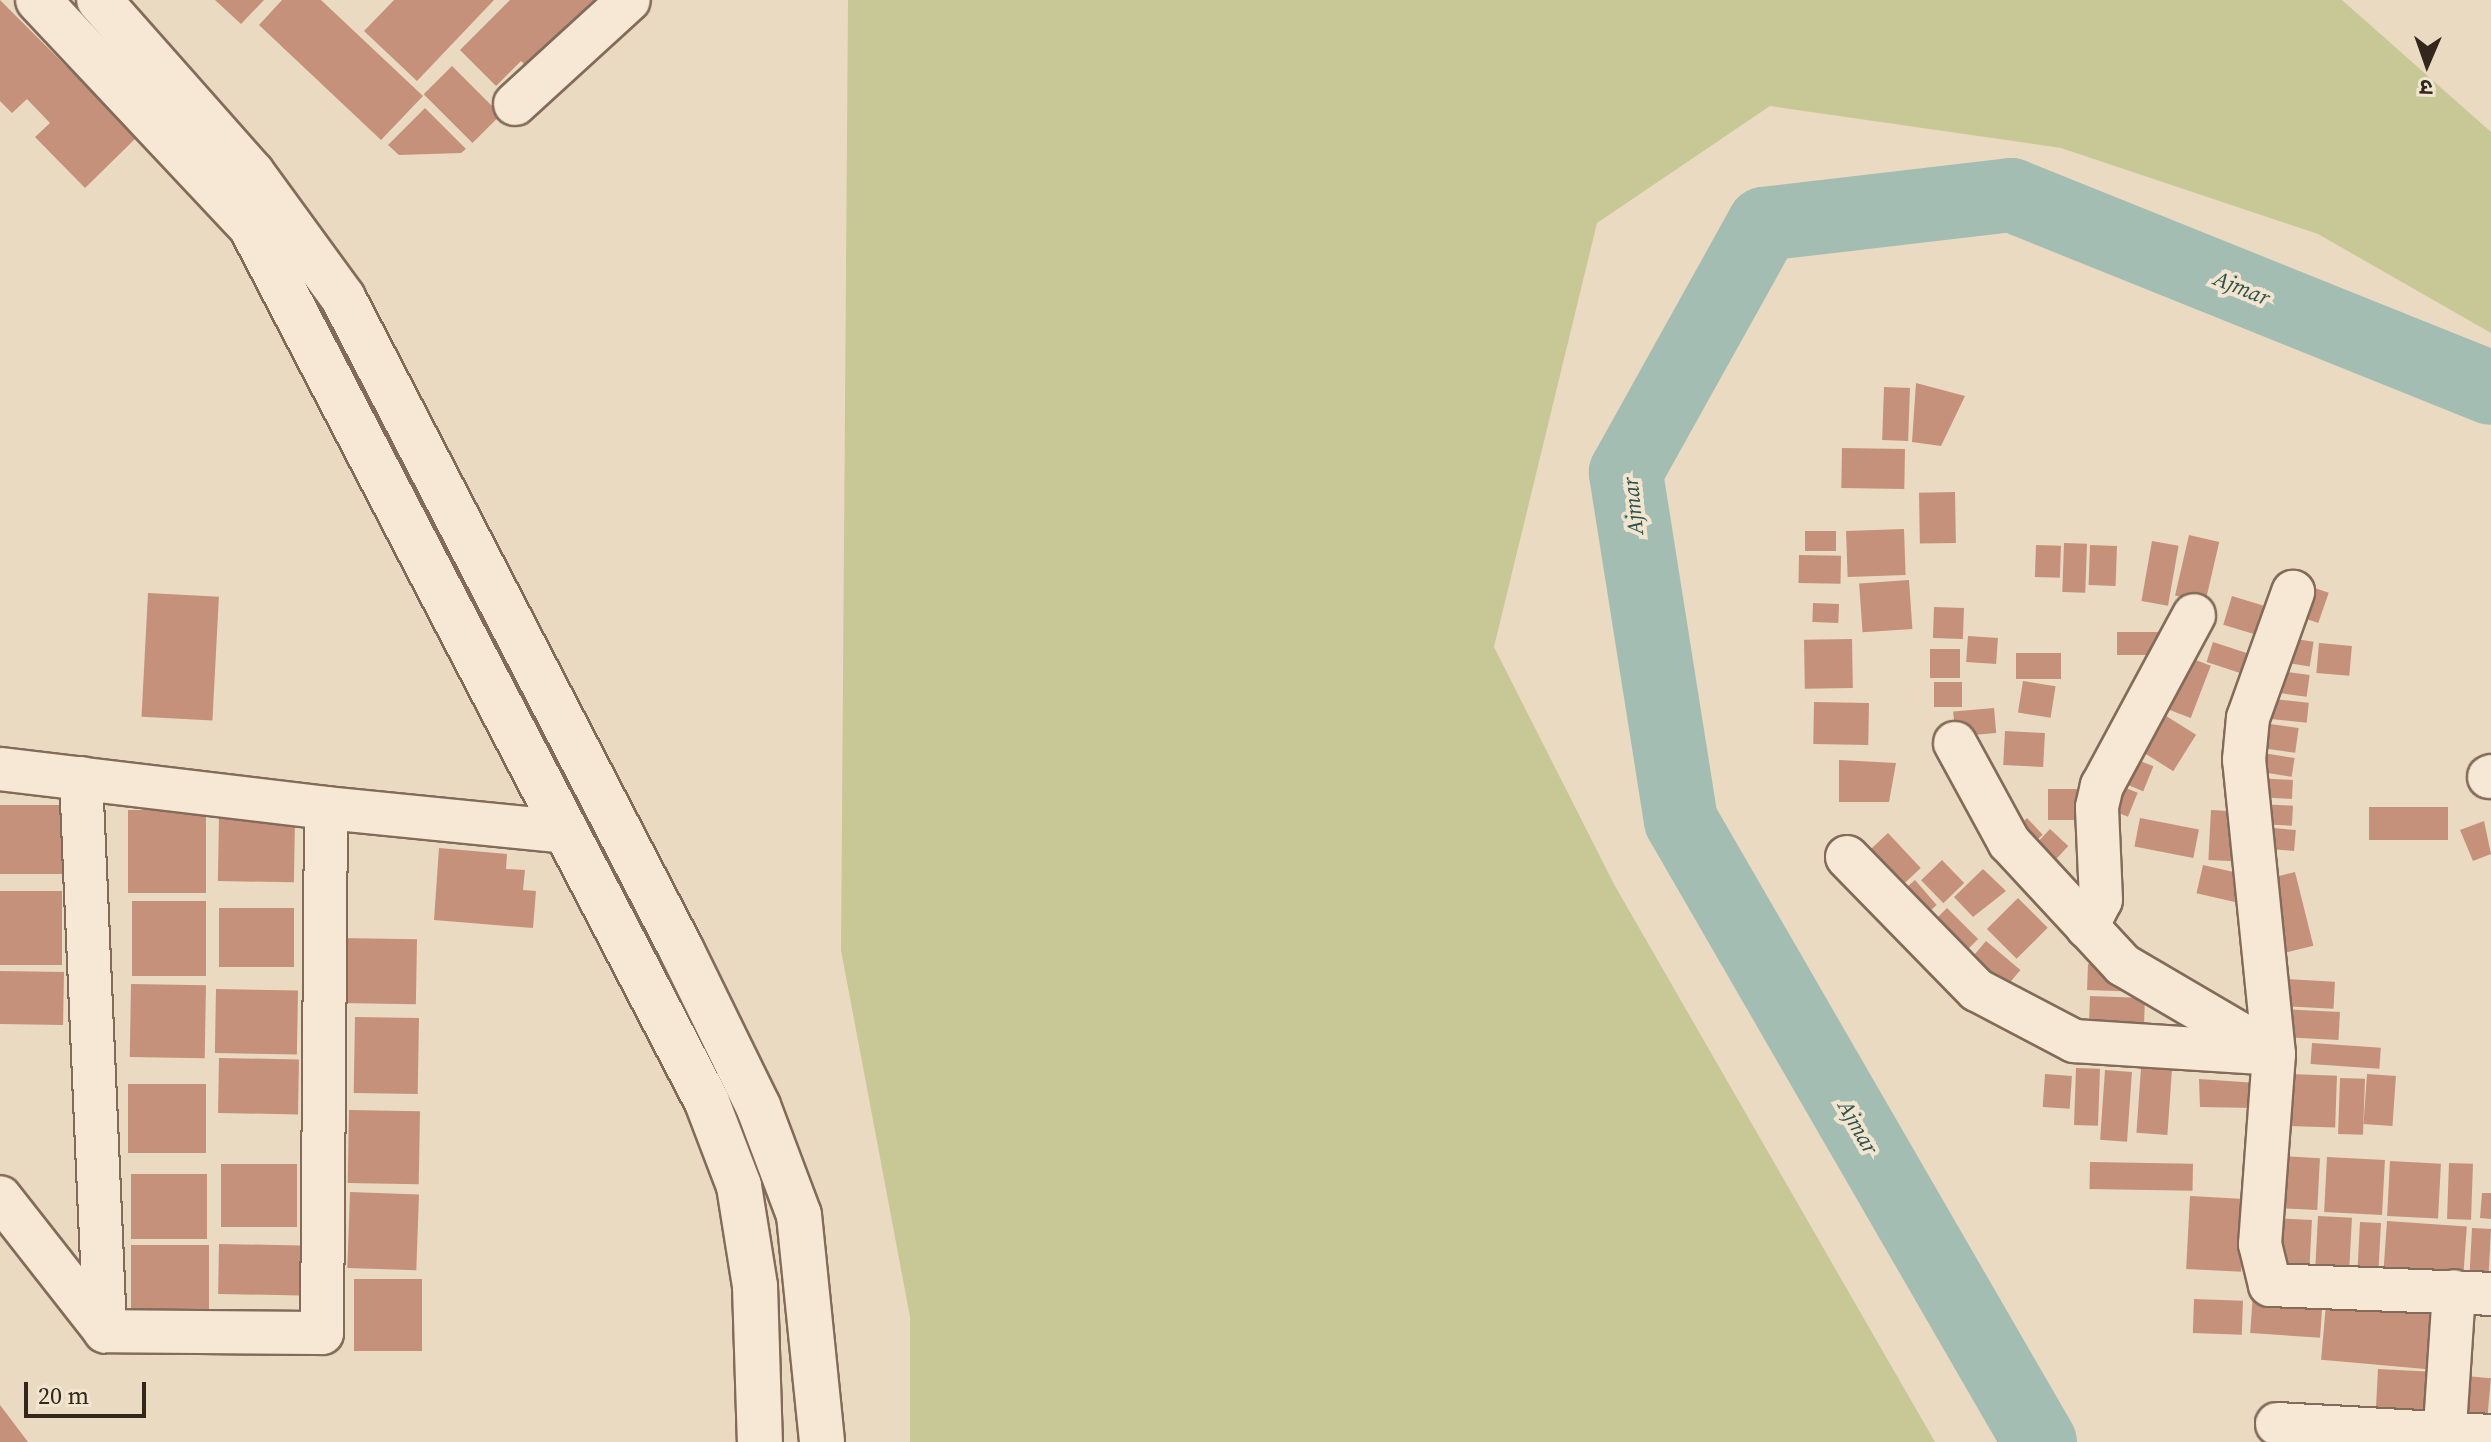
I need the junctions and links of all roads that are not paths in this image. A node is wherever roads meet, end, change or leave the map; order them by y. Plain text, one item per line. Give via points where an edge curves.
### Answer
1 (38, 0) edge
2 (99, 0) edge
3 (629, 0) edge
4 (515, 104) dead end
5 (2293, 592) dead end
6 (2194, 615) dead end
7 (1955, 743) dead end
8 (0, 769) edge
9 (81, 778) junction
10 (326, 808) junction
11 (567, 832) junction
12 (1847, 857) dead end
13 (2087, 927) junction
14 (2274, 1054) junction
15 (4, 1211) edge
16 (2472, 1292) edge
17 (105, 1331) junction
18 (2277, 1424) dead end
19 (2491, 1436) edge
20 (2444, 1438) edge
21 (760, 1442) edge
22 (822, 1442) edge

1 - 11 street via 251,227
2 - 22 street via 252,173 343,298 682,951 758,1106 799,1215
3 - 4 street
5 - 14 street via 2248,718 2244,760
6 - 13 street via 2102,786 2097,807 2101,900
7 - 13 street via 2009,842
8 - 9 street
9 - 10 street
9 - 17 street
10 - 11 street
10 - 17 street via 322,1333
11 - 21 street via 707,1102 739,1186 755,1286
12 - 14 street via 1977,990 2074,1041
13 - 14 street via 2123,965
14 - 16 street via 2260,1244 2270,1285
15 - 17 street
16 - 20 street
18 - 20 street
19 - 20 street

